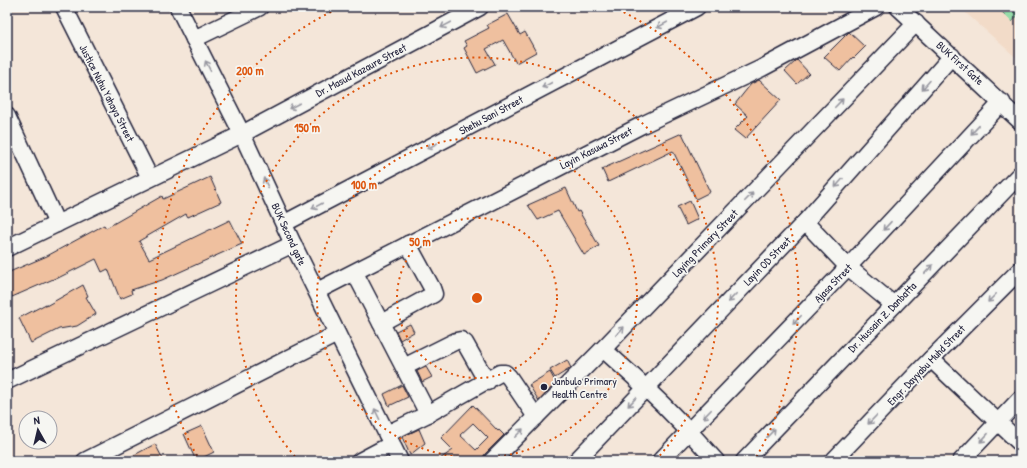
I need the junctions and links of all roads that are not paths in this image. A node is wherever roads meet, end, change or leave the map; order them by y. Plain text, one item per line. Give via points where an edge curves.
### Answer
1 (64, 7) edge
2 (178, 7) edge
3 (260, 7) edge
4 (480, 7) edge
5 (697, 7) edge
6 (876, 7) edge
7 (898, 7) edge
8 (916, 23) junction
9 (194, 38) junction
10 (952, 56) junction
11 (1002, 102) junction
12 (7, 116) edge
13 (1020, 121) edge
14 (242, 134) junction
15 (1020, 174) edge
16 (150, 178) junction
17 (805, 222) junction
18 (285, 223) junction
19 (57, 224) junction
20 (293, 244) junction
21 (408, 244) junction
22 (7, 248) edge
23 (848, 267) junction
24 (1020, 270) edge
25 (355, 273) junction
26 (317, 291) junction
27 (894, 304) junction
28 (381, 323) junction
29 (337, 334) junction
30 (603, 349) junction
31 (931, 359) junction
32 (404, 367) junction
33 (7, 381) edge
34 (487, 382) junction
35 (647, 387) junction
36 (1020, 399) edge
37 (428, 414) junction
38 (536, 417) junction
39 (999, 422) junction
40 (690, 431) junction
41 (389, 439) junction
42 (1020, 443) edge
43 (85, 461) edge
44 (360, 461) edge
45 (400, 461) edge
46 (492, 461) edge
47 (576, 461) edge
48 (660, 461) edge
49 (716, 461) edge
50 (744, 461) edge
51 (833, 461) edge
52 (962, 461) edge

1 - 16 street, Justice Nuhu Yahaya Street
2 - 9 street, BUK Second gate
3 - 9 street
4 -> 14 street, Dr. Masud Kazaure Street
5 -> 18 street, Shehu Sani Street
6 - 21 street, Layin Kasuwa Street via 762,68 642,125
7 - 8 street, BUK First Gate
8 - 10 street, BUK First Gate
30 -> 8 street, Laying Primary Street
14 -> 9 street, BUK Second gate
10 - 11 street, BUK First Gate
10 -> 17 street, Layin OD Street
11 - 13 street, BUK First Gate
11 -> 23 street, Ajasa Street
12 - 19 street
14 - 16 street, Dr. Masud Kazaure Street
18 -> 14 street, BUK Second gate
27 -> 15 street, Dr. Hussain Z. Danbatta
16 - 19 street, Dr. Masud Kazaure Street
17 - 23 street
17 -> 35 street, Layin OD Street
18 - 20 street, BUK Second gate
19 - 22 street, Dr. Masud Kazaure Street
20 - 26 street, BUK Second gate
20 - 33 street
21 - 25 street, Layin Kasuwa Street
21 - 28 street via 434,294
23 - 27 street
23 -> 40 street, Ajasa Street
24 -> 31 street, Engr. Dayyabu Muhd Street
25 - 26 street, Layin Kasuwa Street
25 - 28 street
26 - 29 street, BUK Second gate
50 -> 27 street, Dr. Hussain Z. Danbatta
28 - 32 street
41 -> 29 street, BUK Second gate
29 - 43 street
30 - 35 street
30 - 38 street, Laying Primary Street
31 - 39 street
31 -> 51 street, Engr. Dayyabu Muhd Street
32 - 34 street via 461,340
32 - 37 street
34 - 37 street
34 - 38 street via 504,373
35 - 40 street
35 -> 47 street, Layin OD Street
36 - 39 street
37 - 41 street
46 -> 38 street, Laying Primary Street
39 - 42 street
39 -> 52 street
40 - 48 street, Ajasa Street
40 - 49 street
41 - 44 street
41 - 45 street, BUK Second gate

